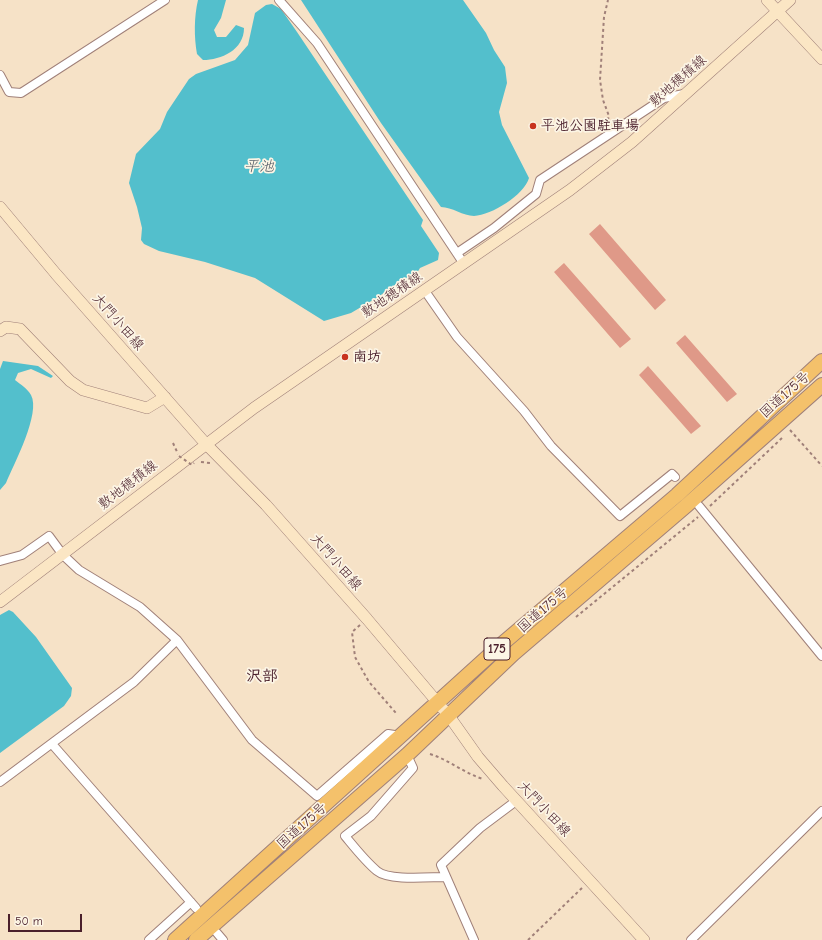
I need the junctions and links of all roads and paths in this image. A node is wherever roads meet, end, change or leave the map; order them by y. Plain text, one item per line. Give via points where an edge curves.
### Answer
1 (165, 0) edge
2 (279, 0) edge
3 (608, 0) edge
4 (767, 0) edge
5 (790, 0) edge
6 (778, 11) junction
7 (822, 59) edge
8 (0, 75) edge
9 (685, 94) junction
10 (602, 139) junction
11 (0, 207) edge
12 (457, 253) junction
13 (464, 264) junction
14 (425, 291) junction
15 (0, 331) edge
16 (822, 361) edge
17 (822, 385) edge
18 (165, 398) junction
19 (790, 430) dead end
20 (172, 443) dead end
21 (205, 444) junction
22 (213, 464) dead end
23 (822, 466) edge
24 (675, 478) dead end
25 (699, 506) dead end
26 (63, 554) junction
27 (0, 561) edge
28 (0, 602) edge
29 (367, 619) junction
30 (177, 640) junction
31 (822, 656) edge
32 (438, 702) junction
33 (396, 713) dead end
34 (449, 716) junction
35 (402, 736) junction
36 (52, 744) junction
37 (430, 754) dead end
38 (407, 755) junction
39 (0, 782) edge
40 (503, 786) junction
41 (516, 800) junction
42 (822, 811) edge
43 (445, 877) junction
44 (590, 880) junction
45 (217, 933) dead end
46 (149, 940) edge
47 (175, 940) edge
48 (196, 940) edge
49 (222, 940) edge
50 (474, 940) edge
51 (528, 940) edge
52 (644, 940) edge
53 (690, 940) edge

1 - 8 street via 21,94 10,92
2 - 12 street via 317,43
3 - 10 path via 604,17 600,80 609,116
4 - 6 main road
5 - 6 main road, 敷地穂積線
6 - 7 main road
6 - 9 main road, 敷地穂積線
9 - 10 street via 664,98
9 - 13 main road, 敷地穂積線 via 632,142
10 - 12 street via 540,180 536,194 494,228
11 - 18 main road, 大門小田線
12 - 13 street
13 - 14 main road, 敷地穂積線
14 - 21 main road, 敷地穂積線
14 - 24 street via 457,337 524,411 551,446 620,516 672,474
15 - 18 main road via 6,327 20,329 70,381 83,390 147,408
16 - 32 highway, 国道175号 / 175 via 677,495
17 - 34 highway, 国道175号 / 175 via 513,654
18 - 21 main road, 大門小田線
19 - 23 path
20 - 22 path, bridge via 179,456 192,465 203,461
21 - 26 main road, 敷地穂積線
21 - 29 main road, 大門小田線 via 266,505
25 - 31 street
26 - 27 street via 49,536 22,555
26 - 28 main road, 敷地穂積線
26 - 30 street via 79,570 140,607
29 - 32 main road, 大門小田線
29 - 33 path via 352,632 355,657 369,682
30 - 35 street via 252,740 317,796 388,734
30 - 36 street via 134,682
32 - 34 main road, 大門小田線
32 - 35 highway, 国道175号 / 175
34 - 38 highway, 国道175号 / 175
34 - 40 main road, 大門小田線 via 478,757
35 - 47 highway, 国道175号 / 175
36 - 39 street
36 - 46 street via 193,905
37 - 40 path via 467,774
38 - 43 street via 413,768 371,816 345,836 378,872 386,875
38 - 48 highway, 国道175号 / 175
40 - 41 main road, 大門小田線
41 - 43 street via 480,828 441,865
41 - 44 main road, 大門小田線
42 - 53 street
43 - 50 street
44 - 51 path
44 - 52 main road, 大門小田線
45 - 49 street

